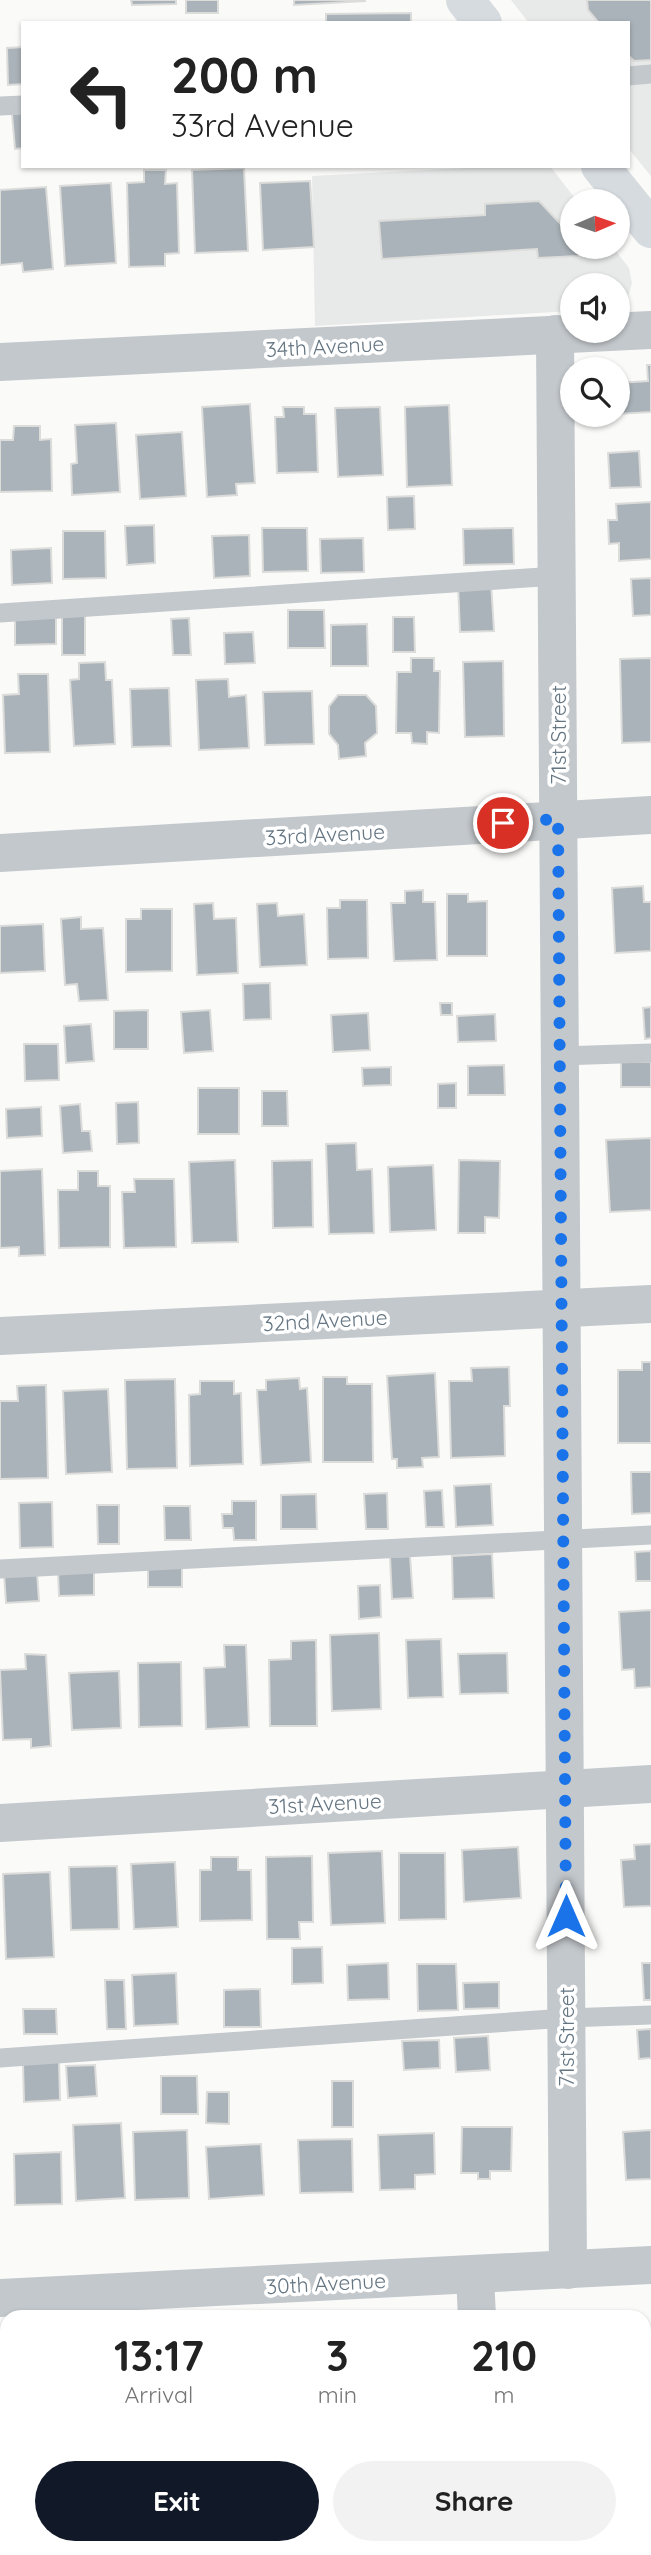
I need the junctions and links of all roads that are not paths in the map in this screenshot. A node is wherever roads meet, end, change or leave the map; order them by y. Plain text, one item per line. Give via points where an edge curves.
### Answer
1 (465, 0) edge
2 (481, 21) edge
3 (651, 74) edge
4 (630, 76) edge
5 (21, 105) edge
6 (0, 106) edge
7 (602, 168) edge
8 (651, 229) edge
9 (651, 330) edge
10 (555, 334) junction
11 (0, 362) edge
12 (556, 576) junction
13 (0, 612) edge
14 (651, 815) edge
15 (558, 819) junction
16 (0, 853) edge
17 (651, 1053) edge
18 (559, 1056) junction
19 (651, 1304) edge
20 (562, 1308) junction
21 (0, 1336) edge
22 (651, 1535) edge
23 (563, 1540) junction
24 (0, 1569) edge
25 (651, 1784) edge
26 (565, 1789) junction
27 (0, 1823) edge
28 (651, 2015) edge
29 (566, 2018) junction
30 (0, 2058) edge
31 (651, 2265) edge
32 (568, 2270) junction
33 (475, 2276) junction
34 (0, 2298) edge
35 (477, 2310) edge

1 - 2 main road
3 - 4 lane
5 - 6 lane
7 - 8 main road
9 - 10 street, 34th Avenue
10 - 11 street, 34th Avenue
10 - 12 street, 71st Street
12 - 13 lane
12 - 15 street, 71st Street
14 - 15 street, 33rd Avenue
15 - 16 street, 33rd Avenue
15 - 18 street, 71st Street
17 - 18 lane
18 - 20 street, 71st Street
19 - 20 street, 32nd Avenue
20 - 21 street, 32nd Avenue
20 - 23 street, 71st Street
22 - 23 lane
23 - 24 lane
23 - 26 street, 71st Street
25 - 26 street, 31st Avenue
26 - 27 street, 31st Avenue
26 - 29 street, 71st Street
28 - 29 lane
29 - 30 lane
29 - 32 street, 71st Street
31 - 32 street, 30th Avenue
32 - 33 street, 30th Avenue
33 - 34 street, 30th Avenue
33 - 35 street

